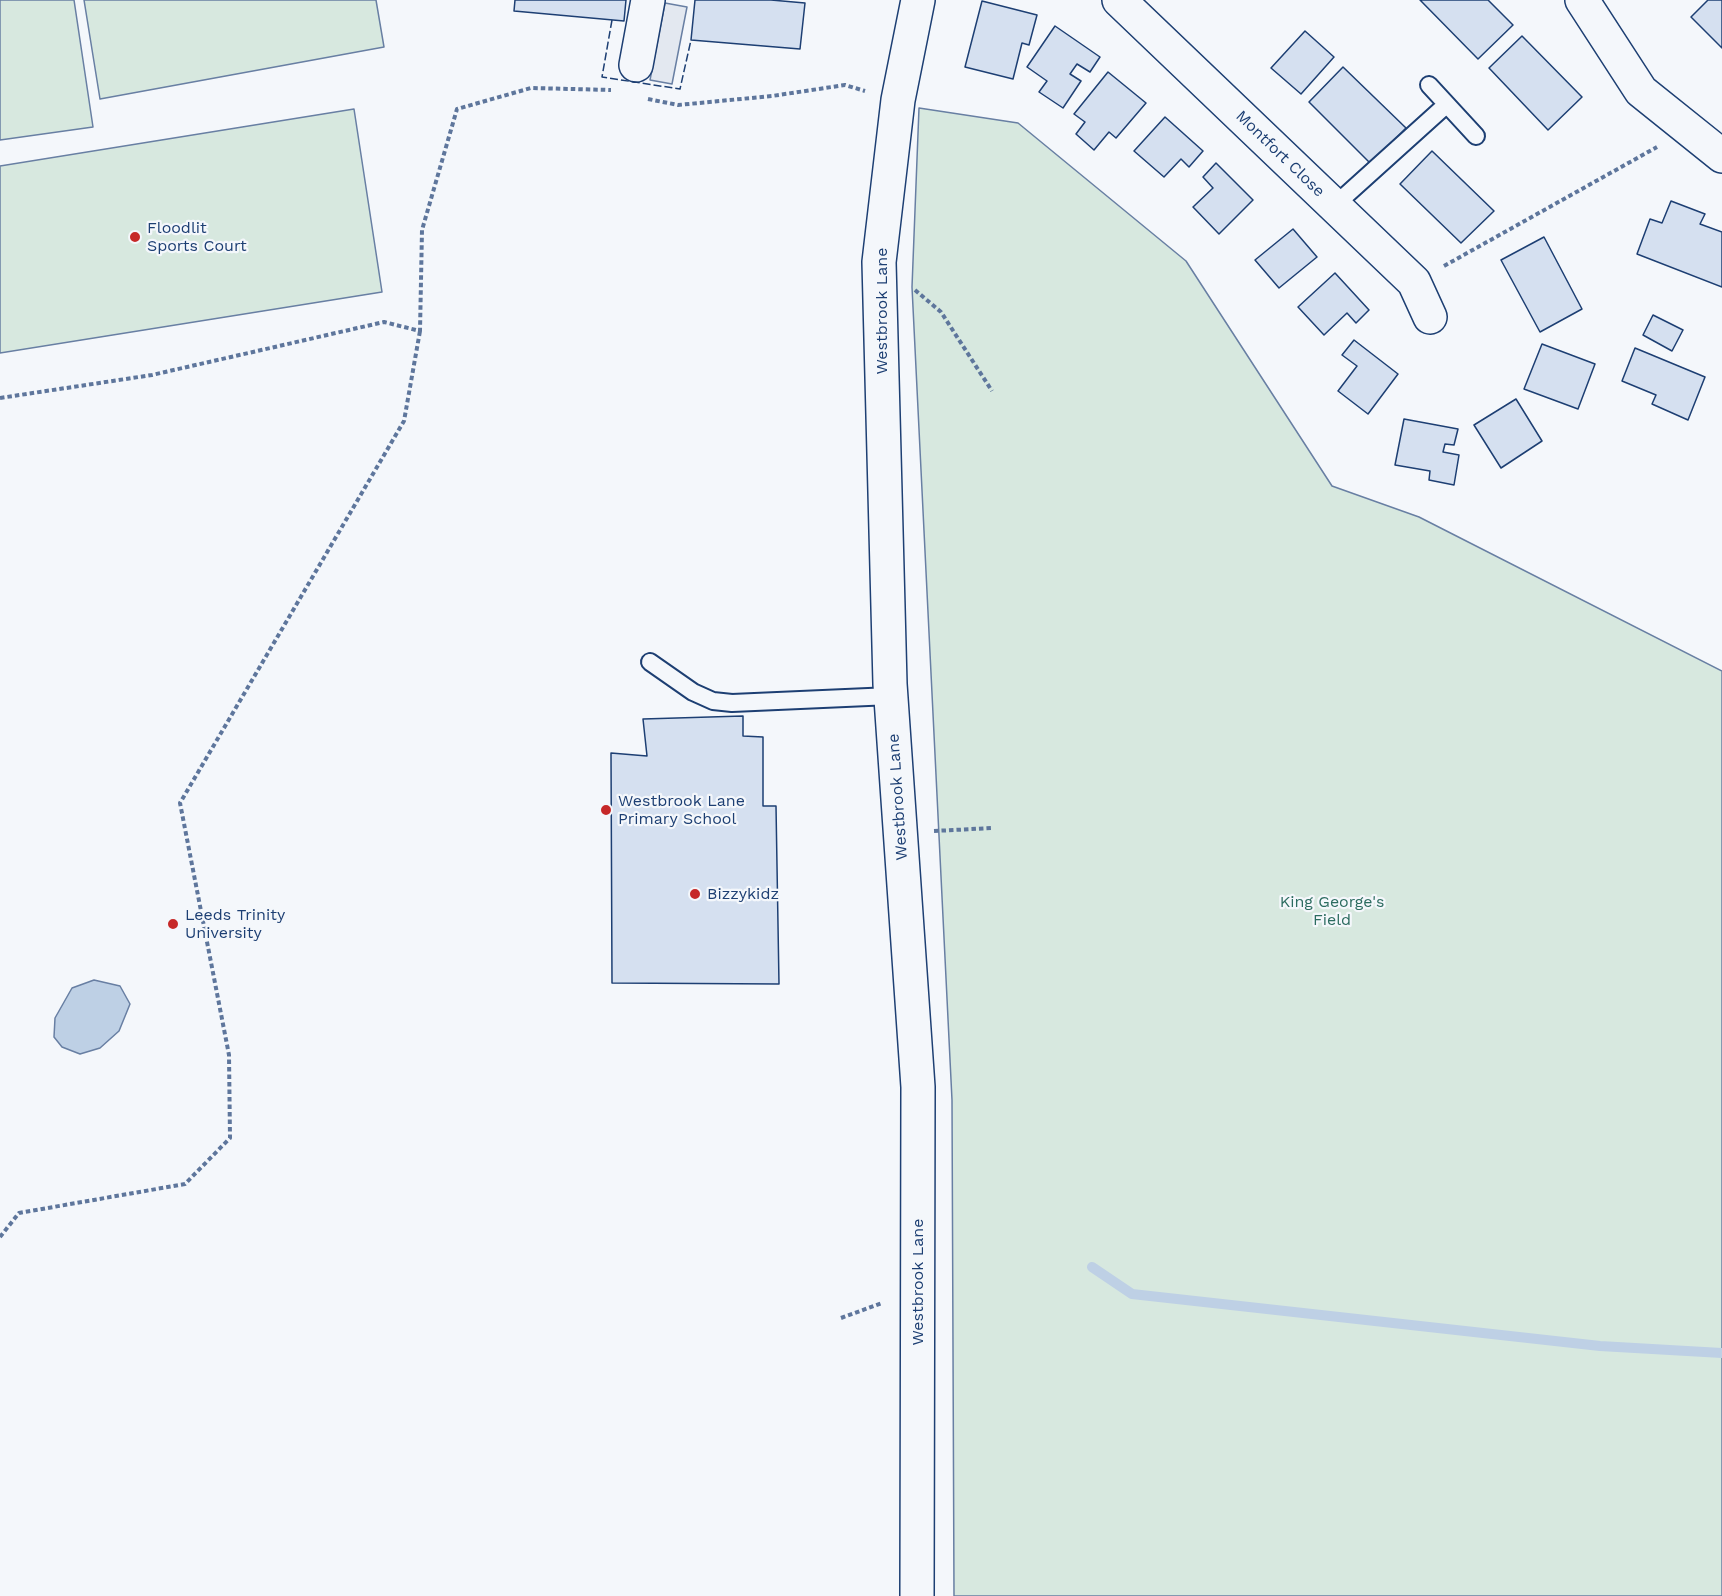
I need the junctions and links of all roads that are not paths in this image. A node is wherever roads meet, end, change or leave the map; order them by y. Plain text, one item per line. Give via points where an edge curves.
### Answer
1 (648, 0) edge
2 (918, 0) edge
3 (1119, 0) edge
4 (1582, 0) edge
5 (636, 65) dead end
6 (1429, 85) dead end
7 (1446, 105) junction
8 (1476, 136) dead end
9 (1722, 156) edge
10 (1334, 206) junction
11 (1430, 317) dead end
12 (650, 662) dead end
13 (891, 696) junction
14 (917, 1596) edge

1 - 5 street
2 - 13 street, Westbrook Lane via 898,100 879,262
3 - 10 street, Montfort Close
4 - 9 street via 1641,91
6 - 7 lane
7 - 8 lane
7 - 10 lane
10 - 11 street, Montfort Close via 1414,282
12 - 13 lane via 713,701
13 - 14 street, Westbrook Lane via 918,1087

